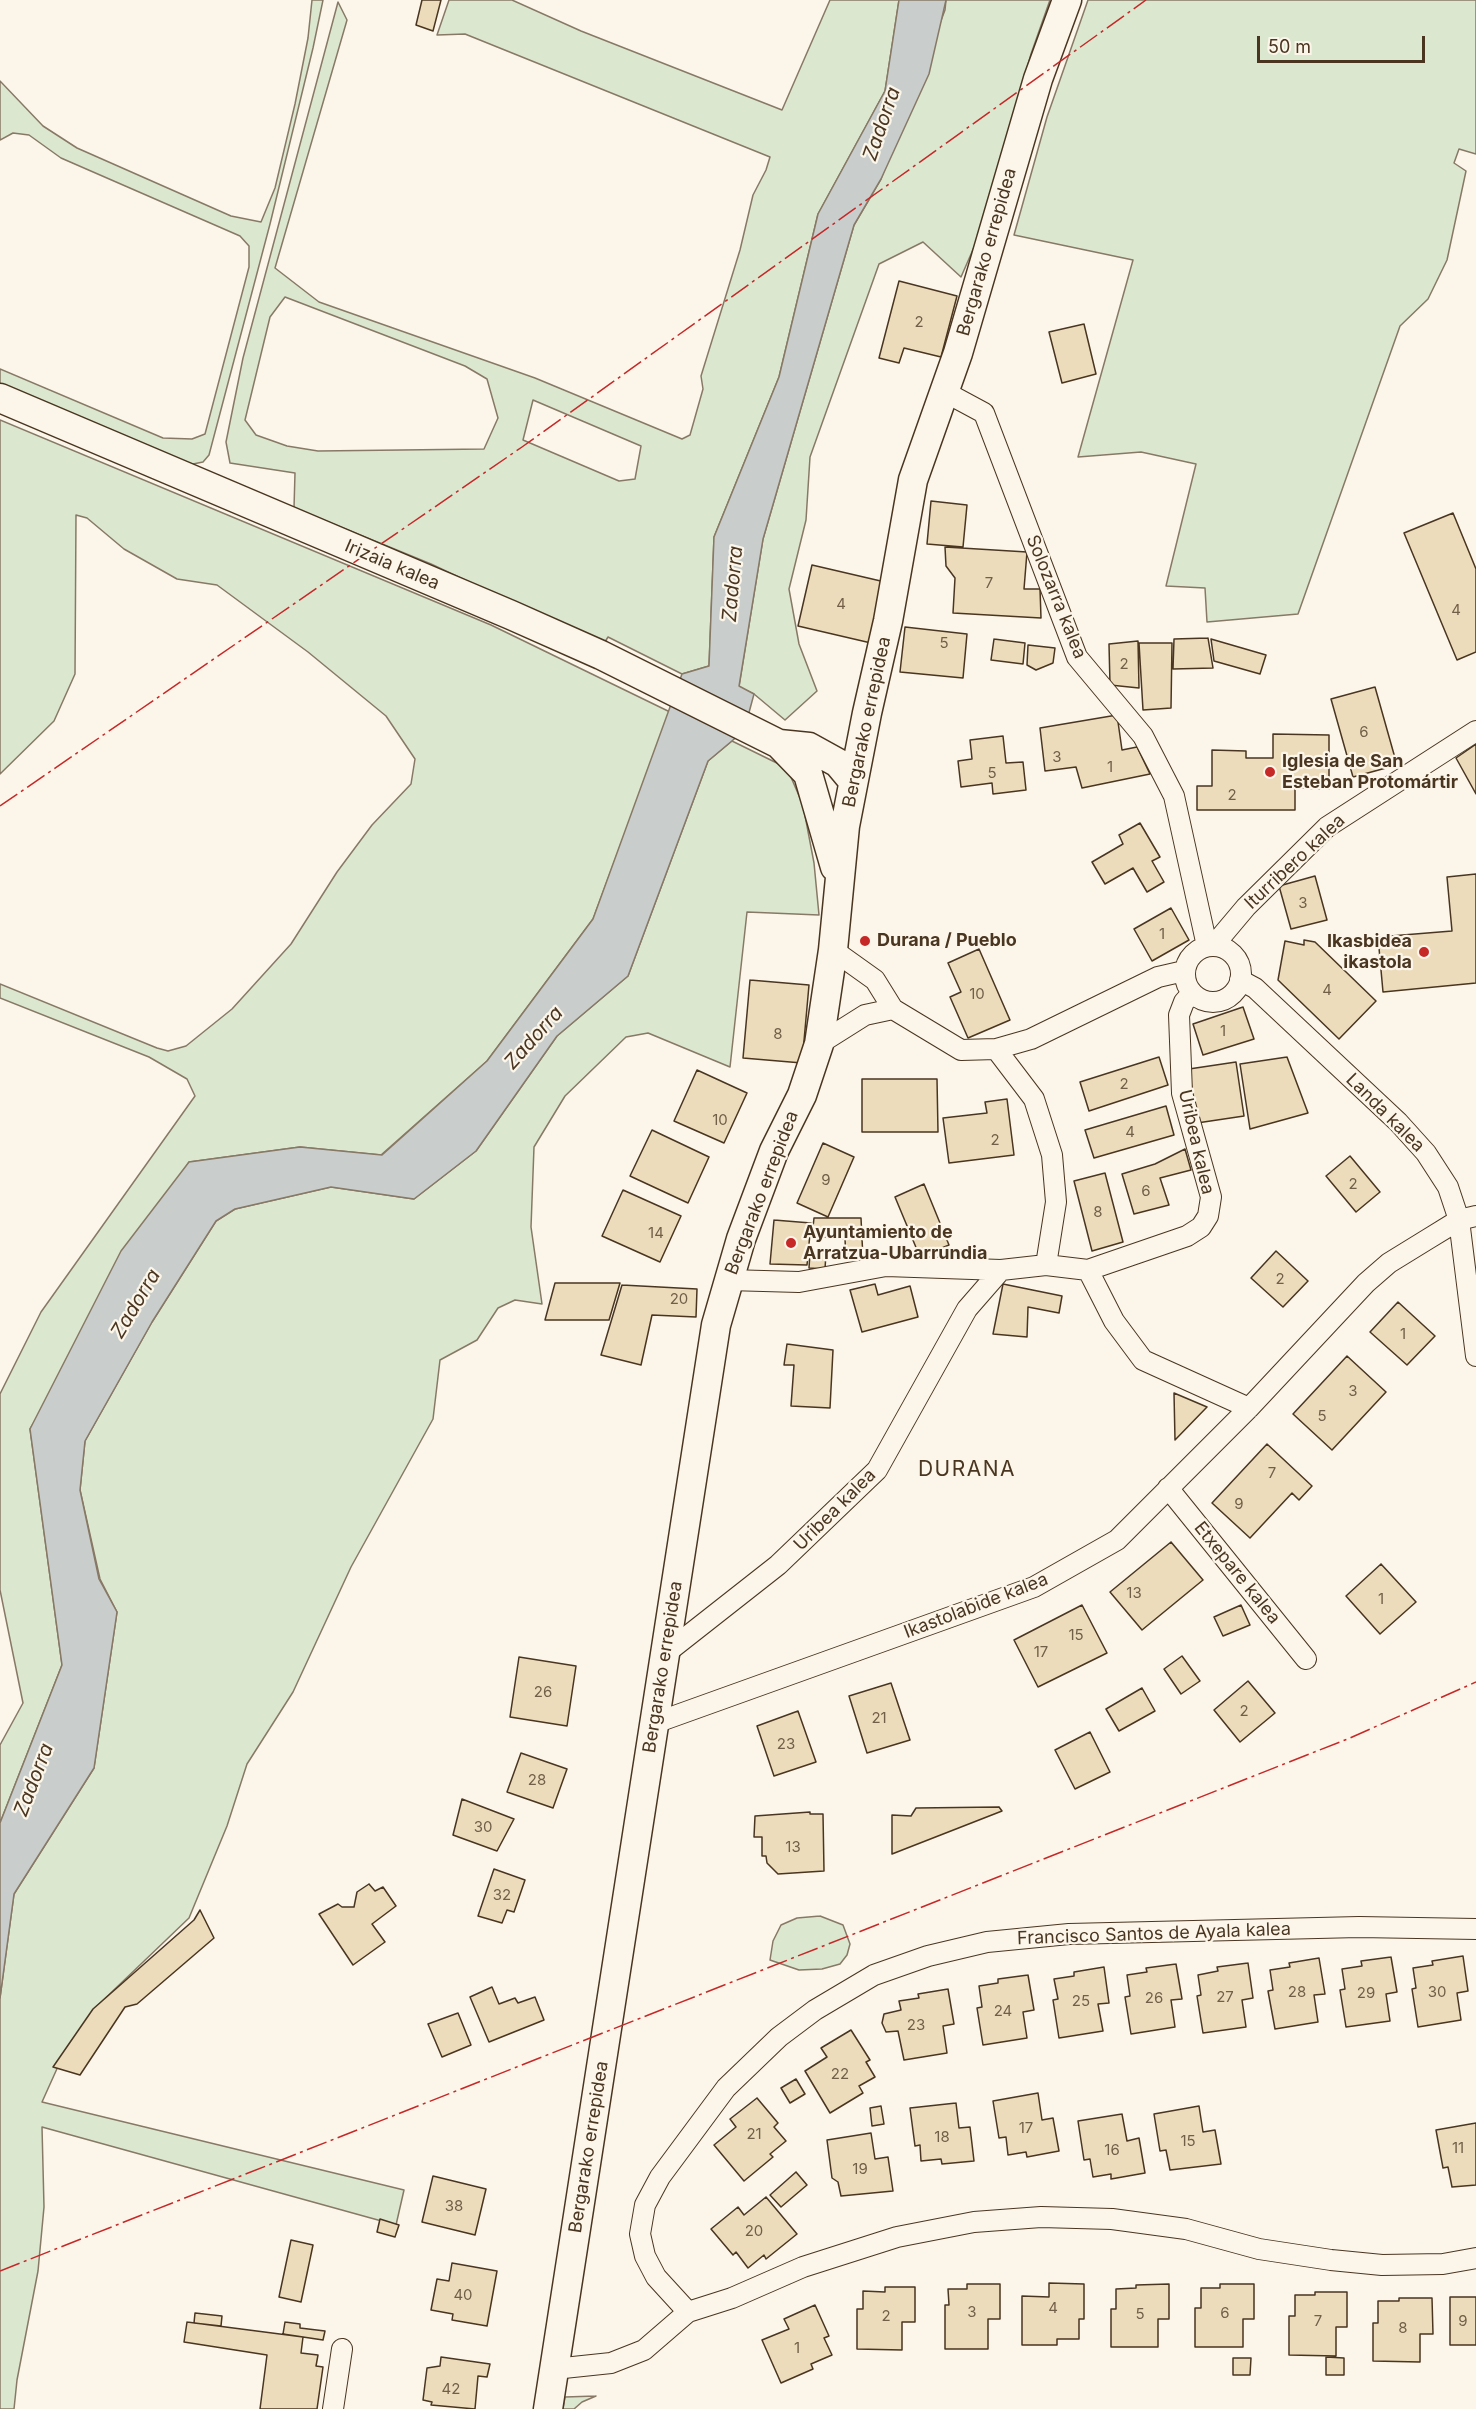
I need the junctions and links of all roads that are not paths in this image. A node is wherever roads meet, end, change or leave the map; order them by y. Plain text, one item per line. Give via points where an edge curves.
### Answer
1 (1067, 0) edge
2 (945, 392) junction
3 (0, 398) edge
4 (867, 713) junction
5 (1476, 731) edge
6 (814, 763) junction
7 (853, 781) junction
8 (838, 878) junction
9 (1211, 945) junction
10 (833, 950) junction
11 (1184, 971) junction
12 (1240, 980) junction
13 (1192, 993) junction
14 (893, 1009) junction
15 (819, 1044) junction
16 (996, 1049) junction
17 (1467, 1218) edge
18 (1046, 1265) junction
19 (1000, 1270) junction
20 (1088, 1270) junction
21 (728, 1280) junction
22 (1476, 1356) edge
23 (1249, 1408) junction
24 (1168, 1488) junction
25 (666, 1653) junction
26 (1306, 1659) dead end
27 (655, 1723) junction
28 (1476, 1929) edge
29 (1476, 2258) edge
30 (688, 2312) junction
31 (342, 2349) dead end
32 (554, 2369) junction
33 (333, 2409) edge
34 (548, 2409) edge

1 - 2 street, Bergarako errepidea via 1038,79
2 - 4 street, Bergarako errepidea via 913,480
2 - 9 street, Solozarra kalea via 984,413 1077,657 1143,736 1174,796
3 - 6 street, Irizaia kalea via 601,655 780,744 809,747
4 - 6 street via 849,741
4 - 7 street, Bergarako errepidea
5 - 9 street, Iturribero kalea via 1328,827
6 - 7 street, Irizaia kalea
6 - 8 street
7 - 8 street, Bergarako errepidea
8 - 10 street, Bergarako errepidea
9 - 11 street via 1192,954
9 - 12 street via 1224,947 1237,959
10 - 14 street via 875,980
10 - 15 street, Bergarako errepidea
11 - 13 street
11 - 16 street via 1158,977 1031,1039
12 - 13 street via 1233,994 1217,1002 1208,1002
12 - 17 street, Landa kalea via 1255,988 1412,1137
13 - 20 street, Uribea kalea via 1179,1015 1182,1093 1211,1197 1208,1216 1201,1227 1187,1236
14 - 15 street via 865,1015
14 - 16 street via 961,1050
15 - 21 street, Bergarako errepidea via 802,1095 774,1151
16 - 18 street via 1034,1099 1052,1155 1056,1202
17 - 22 street, Landa kalea
17 - 23 street, Ikastolabide kalea via 1389,1263 1366,1282
18 - 19 street, Uribea kalea
18 - 20 street, Uribea kalea
19 - 21 street, Uribea kalea via 886,1266 799,1282
19 - 25 street, Uribea kalea via 967,1309 877,1470 778,1565
20 - 23 street via 1114,1321 1143,1360
21 - 25 street, Bergarako errepidea via 703,1399
23 - 24 street, Ikastolabide kalea
24 - 26 street, Etxepare kalea
24 - 27 street, Ikastolabide kalea via 1117,1540 1034,1587
25 - 27 street, Bergarako errepidea
27 - 32 street, Bergarako errepidea
28 - 30 street, Francisco Santos de Ayala kalea via 1359,1927 1070,1934 987,1942 927,1956 874,1975 779,2037 726,2088 660,2177 645,2205 640,2234 656,2277
29 - 30 street via 1443,2264 1382,2265 1270,2250 1186,2229 1112,2219 974,2222 897,2236
30 - 32 street via 644,2350 611,2363
31 - 33 street
32 - 34 street, Bergarako errepidea

